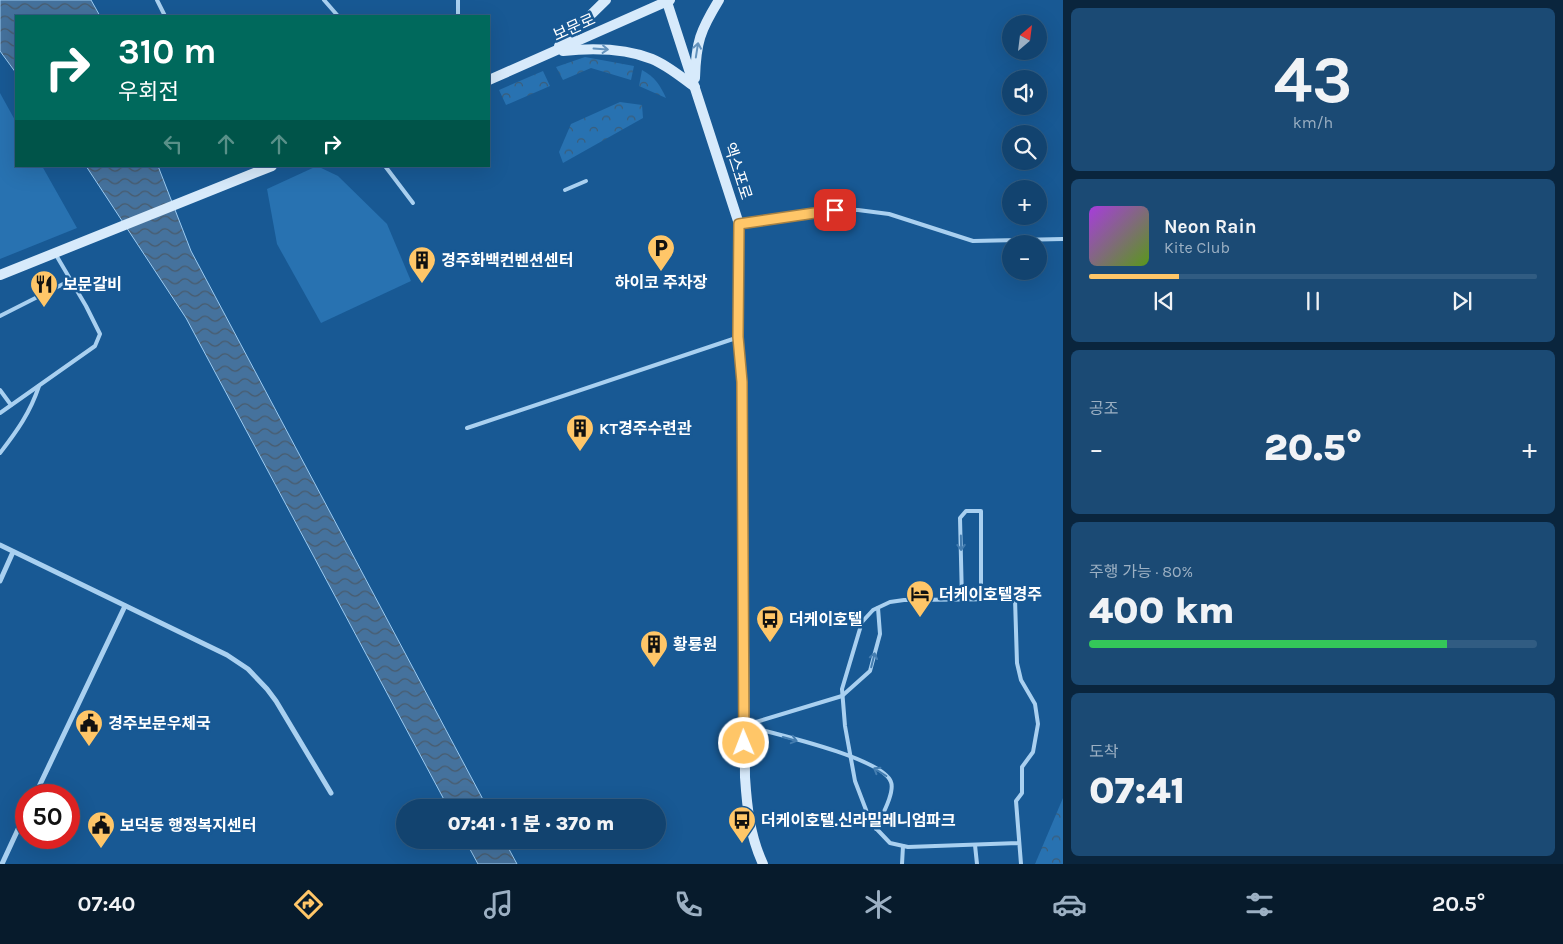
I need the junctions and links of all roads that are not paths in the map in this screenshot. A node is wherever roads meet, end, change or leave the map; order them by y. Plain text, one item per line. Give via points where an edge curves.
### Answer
1 (157, 0) edge
2 (324, 0) edge
3 (458, 0) edge
4 (606, 0) edge
5 (719, 0) edge
6 (668, 1) edge
7 (164, 15) edge
8 (337, 15) edge
9 (458, 15) edge
10 (553, 52) junction
11 (490, 80) edge
12 (694, 86) junction
13 (258, 167) edge
14 (270, 167) edge
15 (386, 167) edge
16 (252, 174) junction
17 (586, 182) dead end
18 (565, 190) dead end
19 (413, 202) dead end
20 (739, 224) junction
21 (1063, 240) edge
22 (54, 253) junction
23 (0, 275) edge
24 (71, 280) junction
25 (0, 316) edge
26 (738, 337) junction
27 (39, 386) junction
28 (0, 390) edge
29 (11, 405) junction
30 (0, 413) edge
31 (467, 428) dead end
32 (0, 453) edge
33 (0, 545) edge
34 (13, 552) junction
35 (0, 580) edge
36 (962, 600) junction
37 (981, 600) junction
38 (126, 606) junction
39 (878, 608) junction
40 (842, 696) junction
41 (743, 726) junction
42 (850, 755) junction
43 (39, 784) edge
44 (331, 794) dead end
45 (876, 829) junction
46 (15, 836) edge
47 (1019, 843) junction
48 (975, 845) junction
49 (903, 846) junction
50 (2, 864) edge
51 (764, 864) edge
52 (902, 864) edge
53 (976, 864) edge
54 (1021, 864) edge

1 - 7 lane
2 - 8 lane
3 - 9 lane
4 - 10 main road
12 -> 5 main road via 697,44
6 - 10 main road, 보문로
6 - 12 main road, 엑스포로
10 - 11 main road, 보문로
10 -> 12 main road via 606,49 651,58
12 - 20 main road, 엑스포로
13 - 16 lane
14 - 16 main road
15 - 19 lane
16 - 22 main road
17 - 18 lane
20 - 21 lane via 835,210 858,210 889,214 973,241
20 - 26 main road, 엑스포로
22 - 23 main road
22 - 24 lane
24 - 25 lane
24 - 27 lane via 100,334 99,339 96,346
26 - 31 lane
26 - 41 main road, 엑스포로 via 742,391
27 - 29 lane
27 - 32 lane via 25,418
28 - 29 lane
29 - 30 lane
33 - 34 street
34 - 35 street
34 - 38 street
36 - 37 lane
37 -> 36 lane via 981,510 966,511 960,518
36 - 39 lane via 904,600
37 - 47 lane via 1015,599 1017,663 1021,680 1035,704 1038,724 1033,752 1022,767 1022,793 1016,801
38 - 43 street
38 - 44 street via 239,662 257,677 276,701
39 - 40 lane via 862,622
40 -> 39 lane via 870,672 880,634
40 - 41 lane
40 - 42 lane
41 -> 42 lane
41 - 51 main road, 엑스포로 via 748,817
42 - 45 lane via 855,781 871,824
45 -> 42 lane via 892,791 892,783 882,772
45 - 49 lane via 890,843
46 - 50 street
47 - 48 lane
47 - 54 lane
48 - 49 lane
48 - 53 lane
49 - 52 lane

